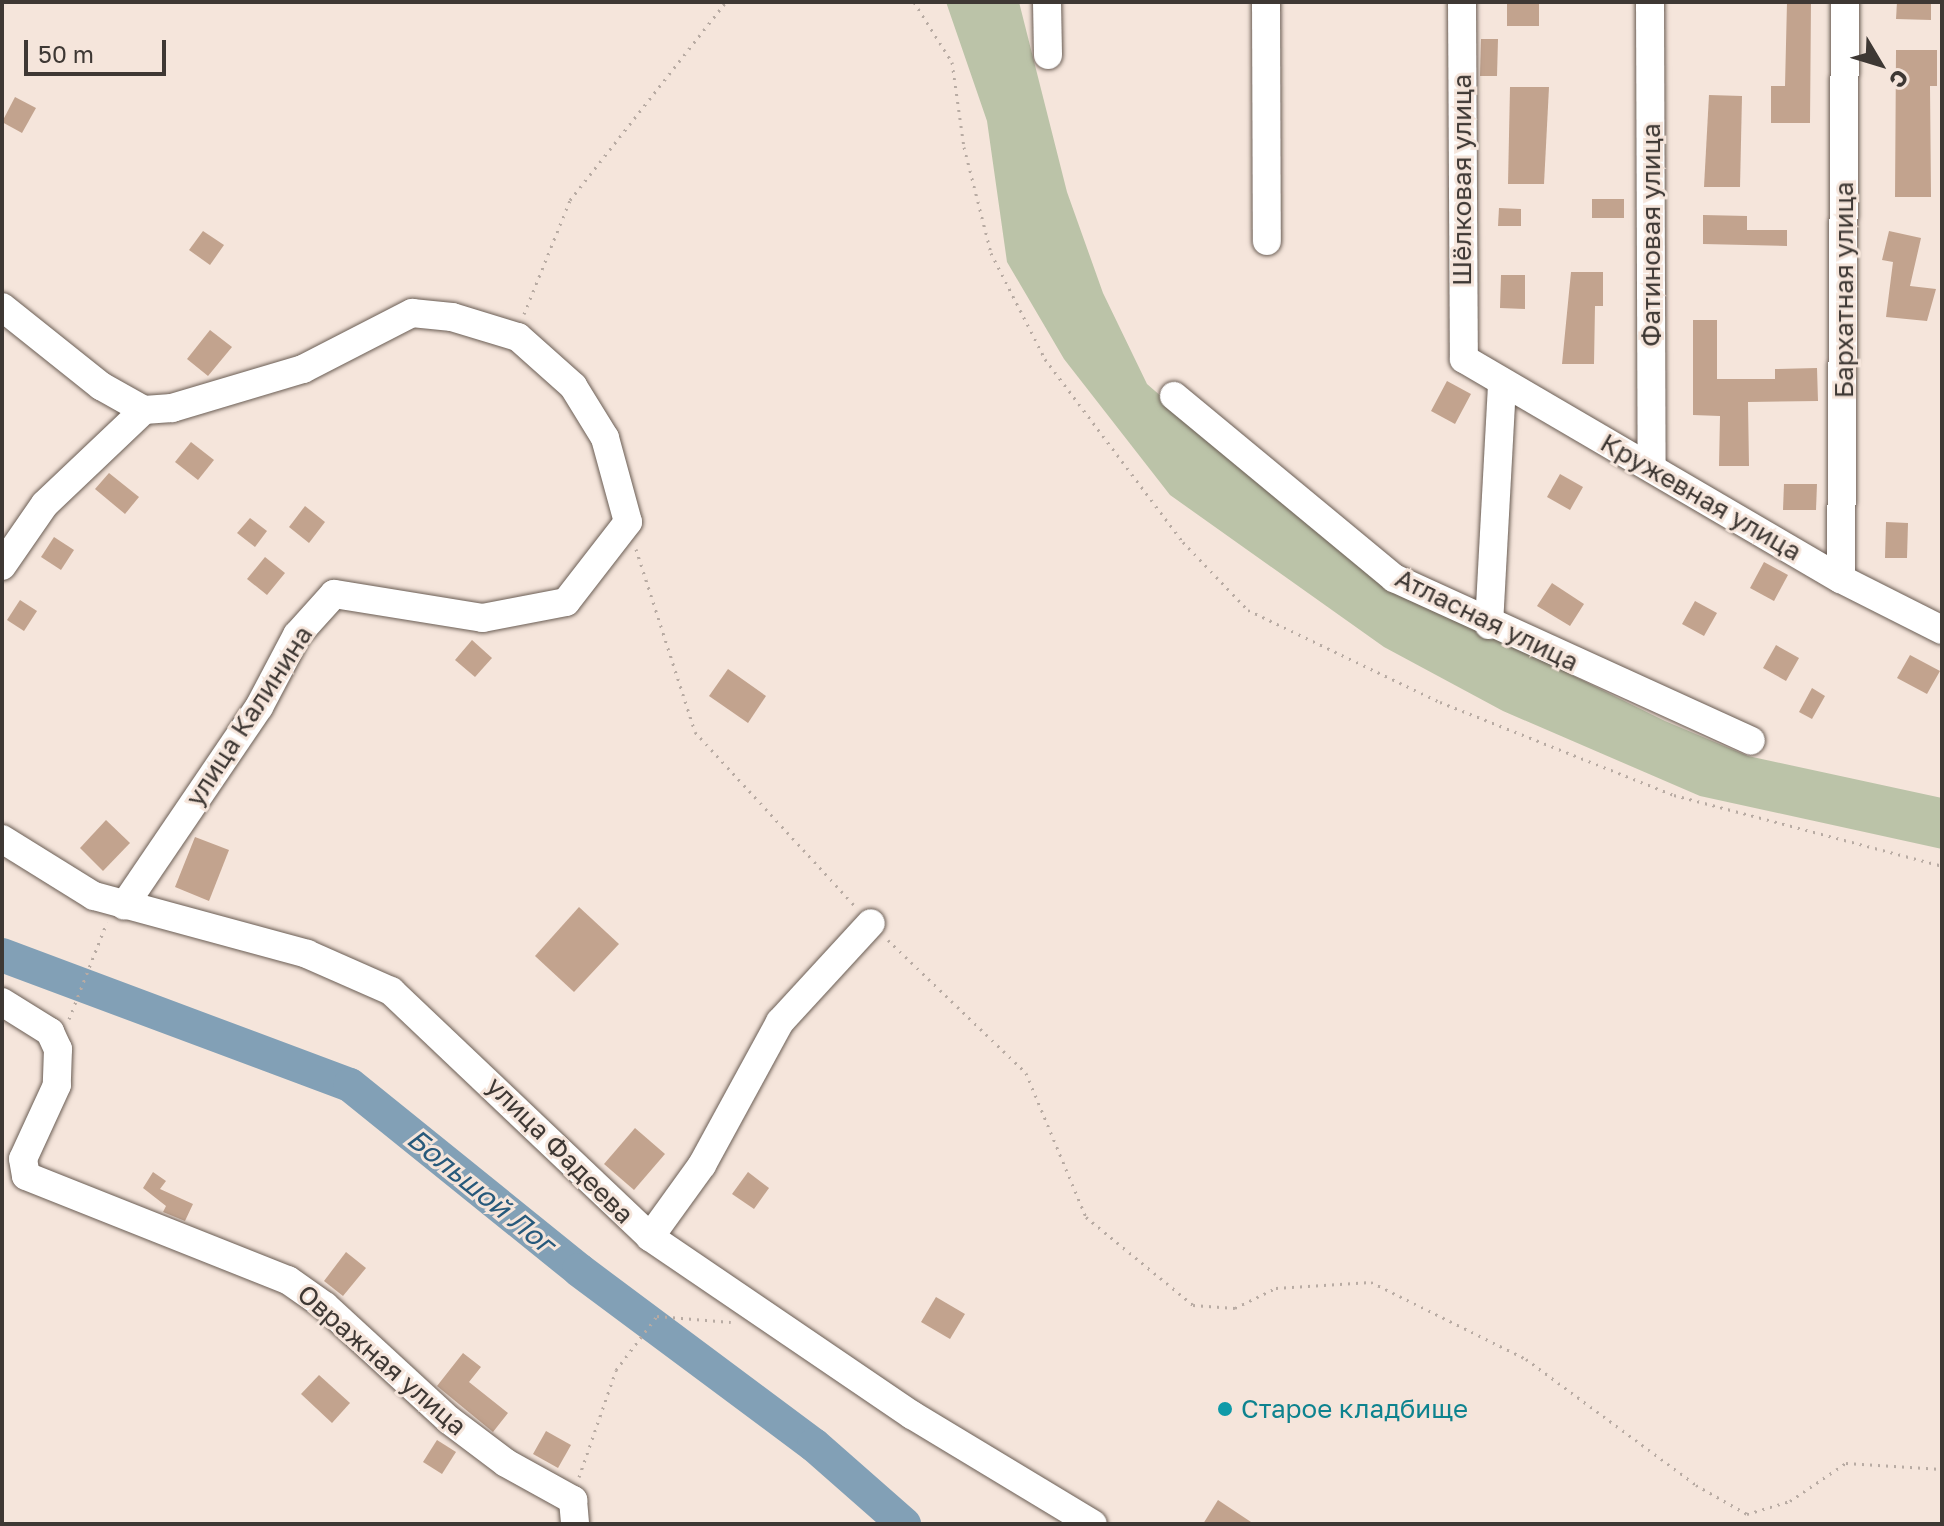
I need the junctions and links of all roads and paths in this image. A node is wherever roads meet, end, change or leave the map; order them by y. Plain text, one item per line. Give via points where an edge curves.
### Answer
1 (726, 2) edge
2 (1047, 2) edge
3 (1266, 2) edge
4 (1462, 2) edge
5 (1650, 2) edge
6 (1845, 2) edge
7 (1048, 55) dead end
8 (1267, 241) dead end
9 (2, 307) edge
10 (518, 337) junction
11 (1464, 359) joint
12 (1502, 384) junction
13 (1174, 396) dead end
14 (144, 410) junction
15 (1652, 467) junction
16 (628, 522) junction
17 (2, 566) edge
18 (1841, 579) junction
19 (1489, 625) junction
20 (1942, 630) edge
21 (1751, 741) dead end
22 (2, 839) edge
23 (120, 904) junction
24 (871, 923) junction
25 (2, 1002) edge
26 (60, 1023) junction
27 (650, 1237) junction
28 (768, 1321) junction
29 (1942, 1469) edge
30 (574, 1512) edge
31 (1093, 1524) edge

1 - 10 path via 570,200
2 - 7 street
3 - 8 street
4 - 11 street, Шёлковая улица
5 - 15 street, Фатиновая улица
6 - 18 street, Бархатная улица
9 - 14 street via 101,386
10 - 14 street via 452,317 412,313 303,369 172,408
10 - 16 street via 573,386 605,438
11 - 12 street, Кружевная улица
12 - 15 street, Кружевная улица
12 - 19 street
13 - 19 street, Атласная улица via 1394,578
14 - 17 street via 45,504
15 - 18 street, Кружевная улица
16 - 23 street, улица Калинина via 566,602 483,618 334,594 297,635 259,707
16 - 24 path via 695,732
18 - 20 street, Кружевная улица
19 - 21 street, Атласная улица
22 - 23 street, улица Фадеева via 68,884
23 - 26 path
23 - 27 street, улица Фадеева via 307,954 391,991
24 - 27 street via 780,1022 702,1165
24 - 29 path via 1026,1073 1086,1217 1193,1305 1235,1308 1276,1288 1371,1282 1526,1359 1696,1485 1747,1514 1790,1501 1846,1463
25 - 26 street
26 - 30 street, Овражная улица via 60,1068 23,1159 26,1176 288,1280 325,1306 449,1420
27 - 28 street, улица Фадеева
28 - 30 path via 689,1322 657,1316 616,1370 594,1419
28 - 31 street, улица Фадеева

